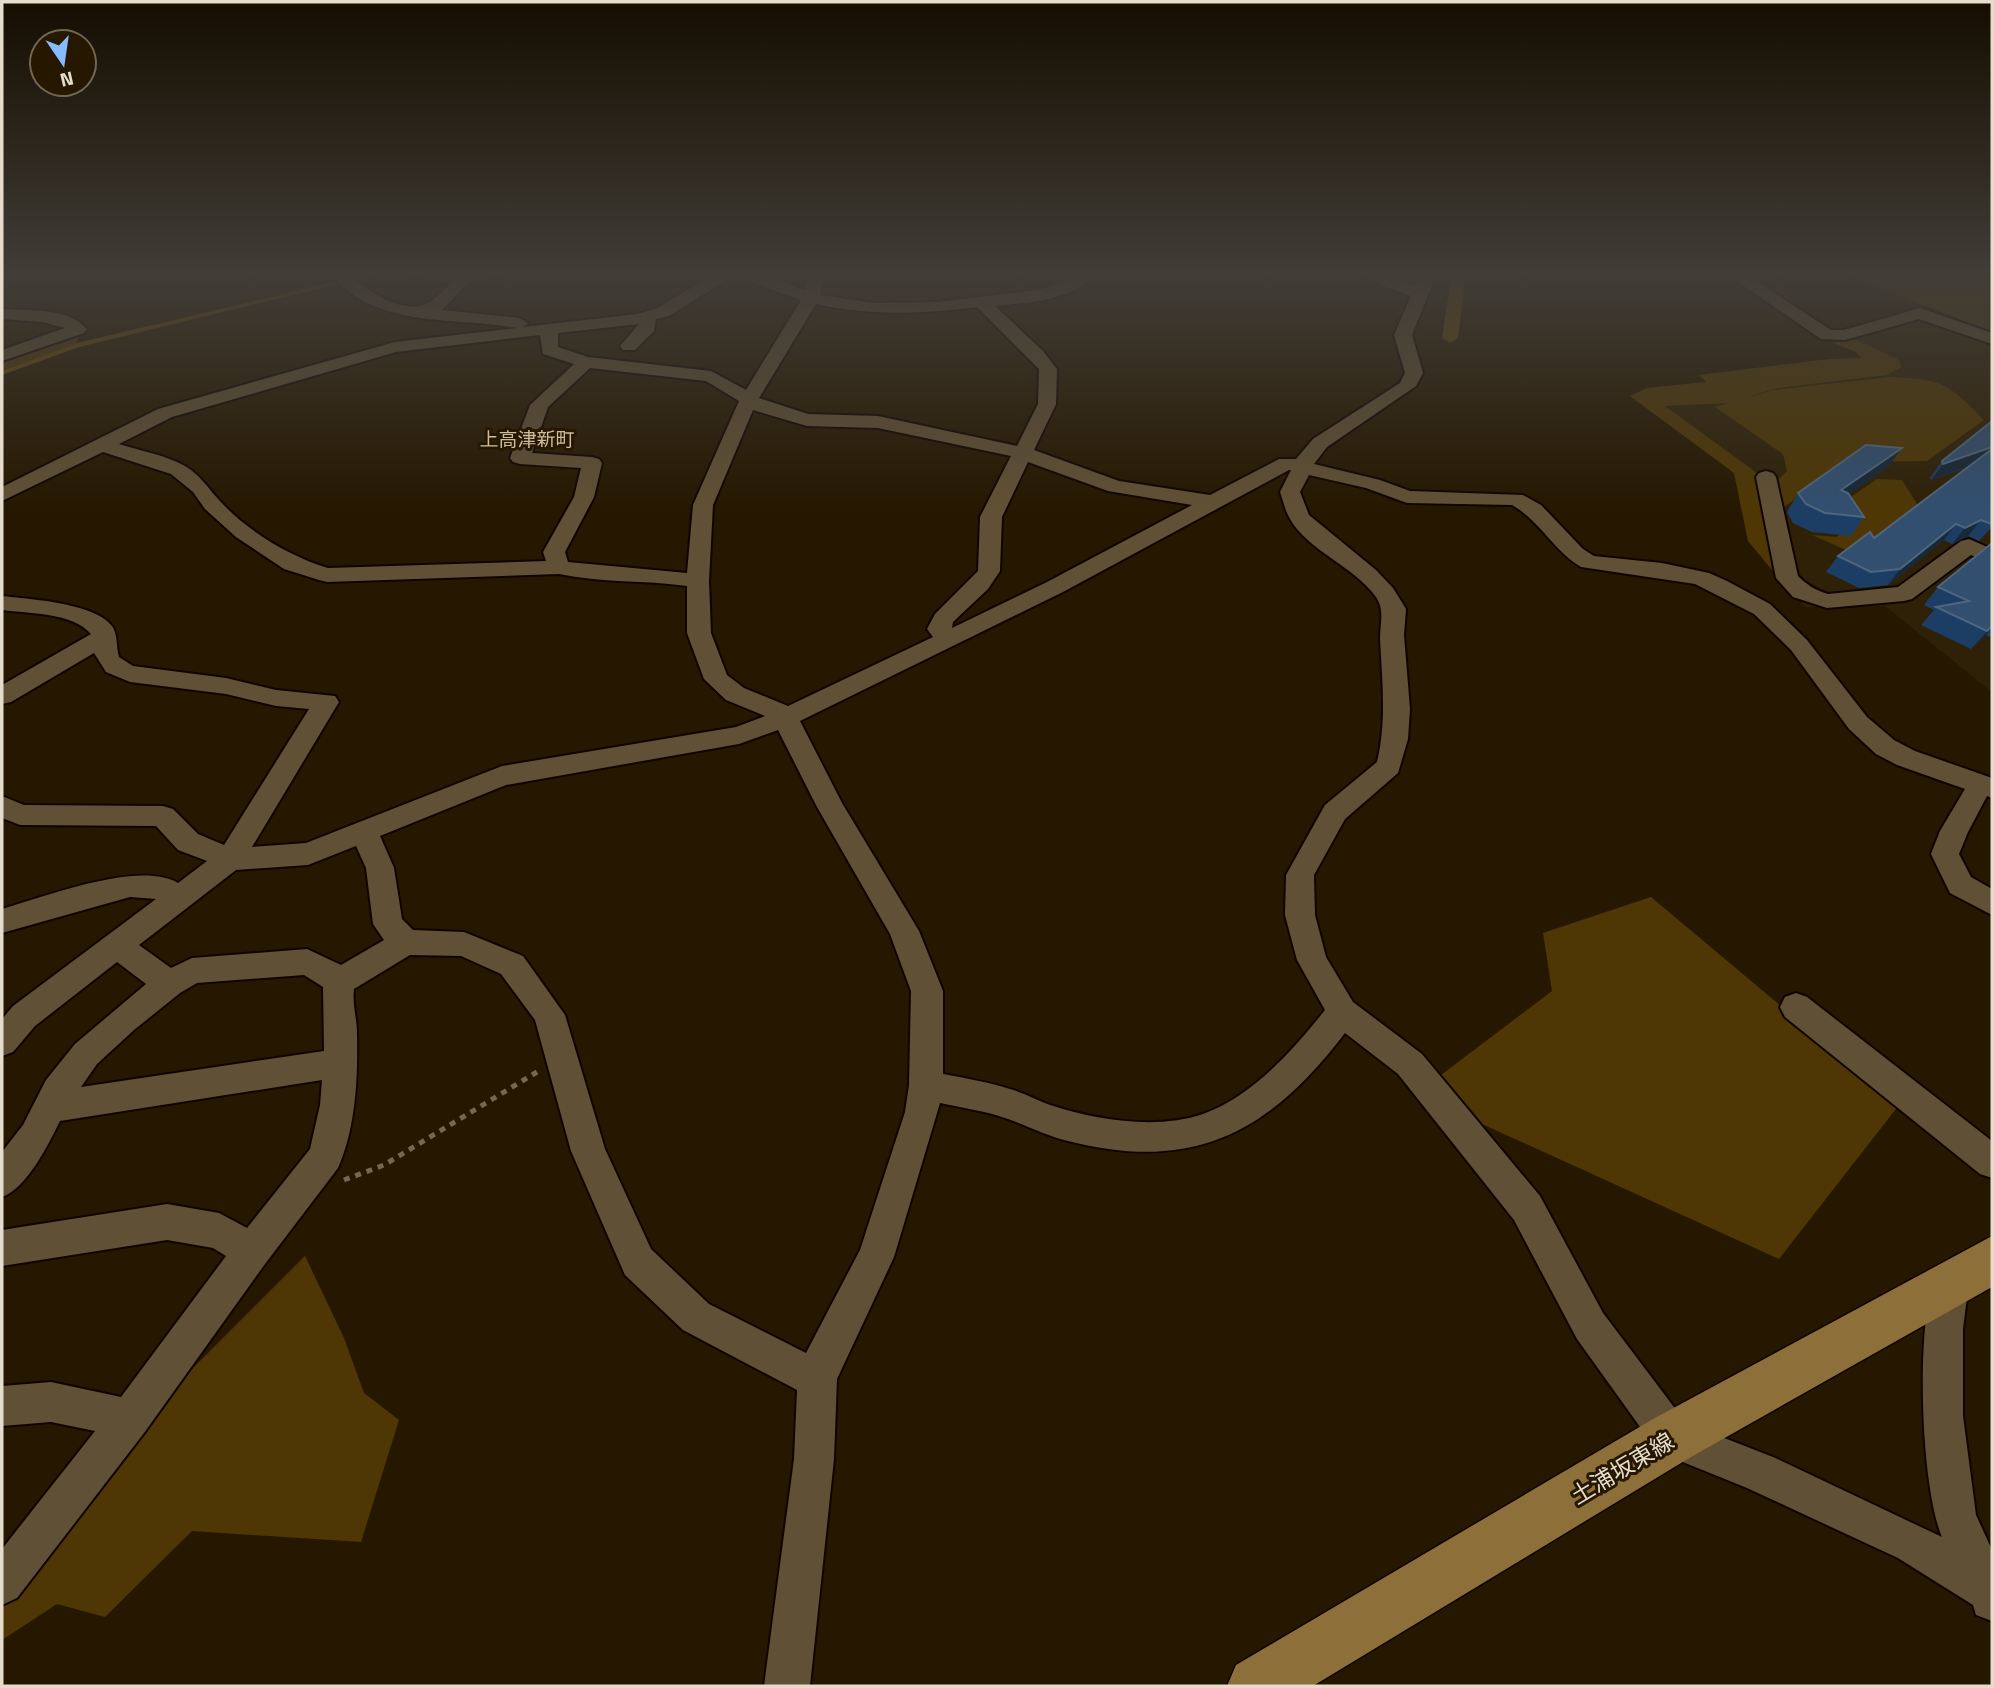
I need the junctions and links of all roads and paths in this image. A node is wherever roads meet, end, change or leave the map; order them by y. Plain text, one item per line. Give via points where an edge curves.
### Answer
1 (382, 351) edge
2 (554, 351) edge
3 (779, 351) edge
4 (1033, 351) edge
5 (1408, 351) edge
6 (586, 362) junction
7 (749, 400) junction
8 (100, 444) junction
9 (1024, 453) junction
10 (1303, 465) junction
11 (1766, 477) dead end
12 (2, 495) edge
13 (1212, 502) junction
14 (1992, 556) edge
15 (559, 566) junction
16 (698, 581) junction
17 (2, 603) edge
18 (104, 637) junction
19 (948, 637) junction
20 (2, 696) edge
21 (785, 718) junction
22 (1987, 786) edge
23 (2, 806) edge
24 (364, 831) junction
25 (230, 859) junction
26 (179, 898) junction
27 (1992, 903) edge
28 (2, 921) edge
29 (406, 942) junction
30 (117, 945) junction
31 (339, 982) junction
32 (169, 984) junction
33 (1796, 1007) dead end
34 (1342, 1012) junction
35 (13, 1018) edge
36 (2, 1042) edge
37 (563, 1059) junction
38 (340, 1063) junction
39 (926, 1085) junction
40 (50, 1107) junction
41 (1992, 1162) edge
42 (2, 1180) edge
43 (291, 1200) junction
44 (2, 1248) edge
45 (252, 1251) junction
46 (1971, 1270) edge
47 (817, 1379) junction
48 (2, 1406) edge
49 (130, 1419) junction
50 (1672, 1438) junction
51 (2, 1583) edge
52 (1990, 1595) edge
53 (787, 1686) edge
54 (1257, 1686) edge

1 - 8 street via 165,413
2 - 6 street
3 - 7 street
4 - 9 street via 1048,369 1046,404
5 - 10 street via 1414,373 1407,386 1320,443
6 - 7 street via 711,376
6 - 15 street via 538,405 520,458 592,463 584,497 554,552
7 - 9 street via 807,420 877,422
7 - 16 street via 703,505
8 - 12 street
8 - 15 street via 178,470 244,532 292,564 327,575
9 - 13 street via 1115,486
9 - 19 street via 991,517 989,570 943,619 939,629
10 - 13 street via 1286,463
10 - 22 street via 1407,497 1516,499 1534,509 1575,554 1589,562 1662,570 1719,586 1762,609 1799,645 1858,723 1885,747
10 - 34 street via 1290,492 1299,517 1368,575 1394,609 1397,709 1389,766 1335,812 1300,875 1300,915 1312,960
11 - 14 street via 1787,579 1813,597 1827,601 1904,594 1969,546
13 - 19 street via 1055,587
15 - 16 street
16 - 21 street via 699,633 716,679 735,695
17 - 18 street via 86,617 102,629
18 - 20 street
18 - 25 street via 105,657 115,670 275,698 326,702
19 - 21 street
21 - 24 street via 739,735 502,776
21 - 39 street via 904,931 927,991
22 - 27 street via 1954,831 1945,854 1960,885
23 - 25 street via 20,815 163,816 188,842
24 - 25 street via 308,854
24 - 29 street via 380,868 388,924
25 - 26 street
26 - 28 street via 159,886 130,886
26 - 30 street
29 - 31 street
29 - 37 street via 464,944 512,965 549,1015
30 - 32 street
30 - 35 street
31 - 32 street via 307,962 192,971
31 - 38 street
32 - 40 street via 86,1054
33 - 41 street
34 - 39 street via 1315,1048 1254,1101 1222,1123 1188,1134 1135,1137 1049,1120 1009,1104
34 - 50 street via 1410,1065 1527,1208 1590,1326
35 - 36 street
37 - 43 path via 384,1165
37 - 47 street via 588,1151 638,1262 696,1317
38 - 40 street
38 - 43 street via 326,1156
39 - 47 street via 922,1112 876,1257
40 - 42 street
43 - 45 street
44 - 45 street via 167,1222 219,1231
45 - 49 street
46 - 50 main road, 土浦坂東線
46 - 52 street via 1944,1329 1943,1416 1955,1517
47 - 53 street via 814,1459
48 - 49 street via 51,1402
49 - 51 street
50 - 52 street via 1913,1543
50 - 54 main road, 土浦坂東線

